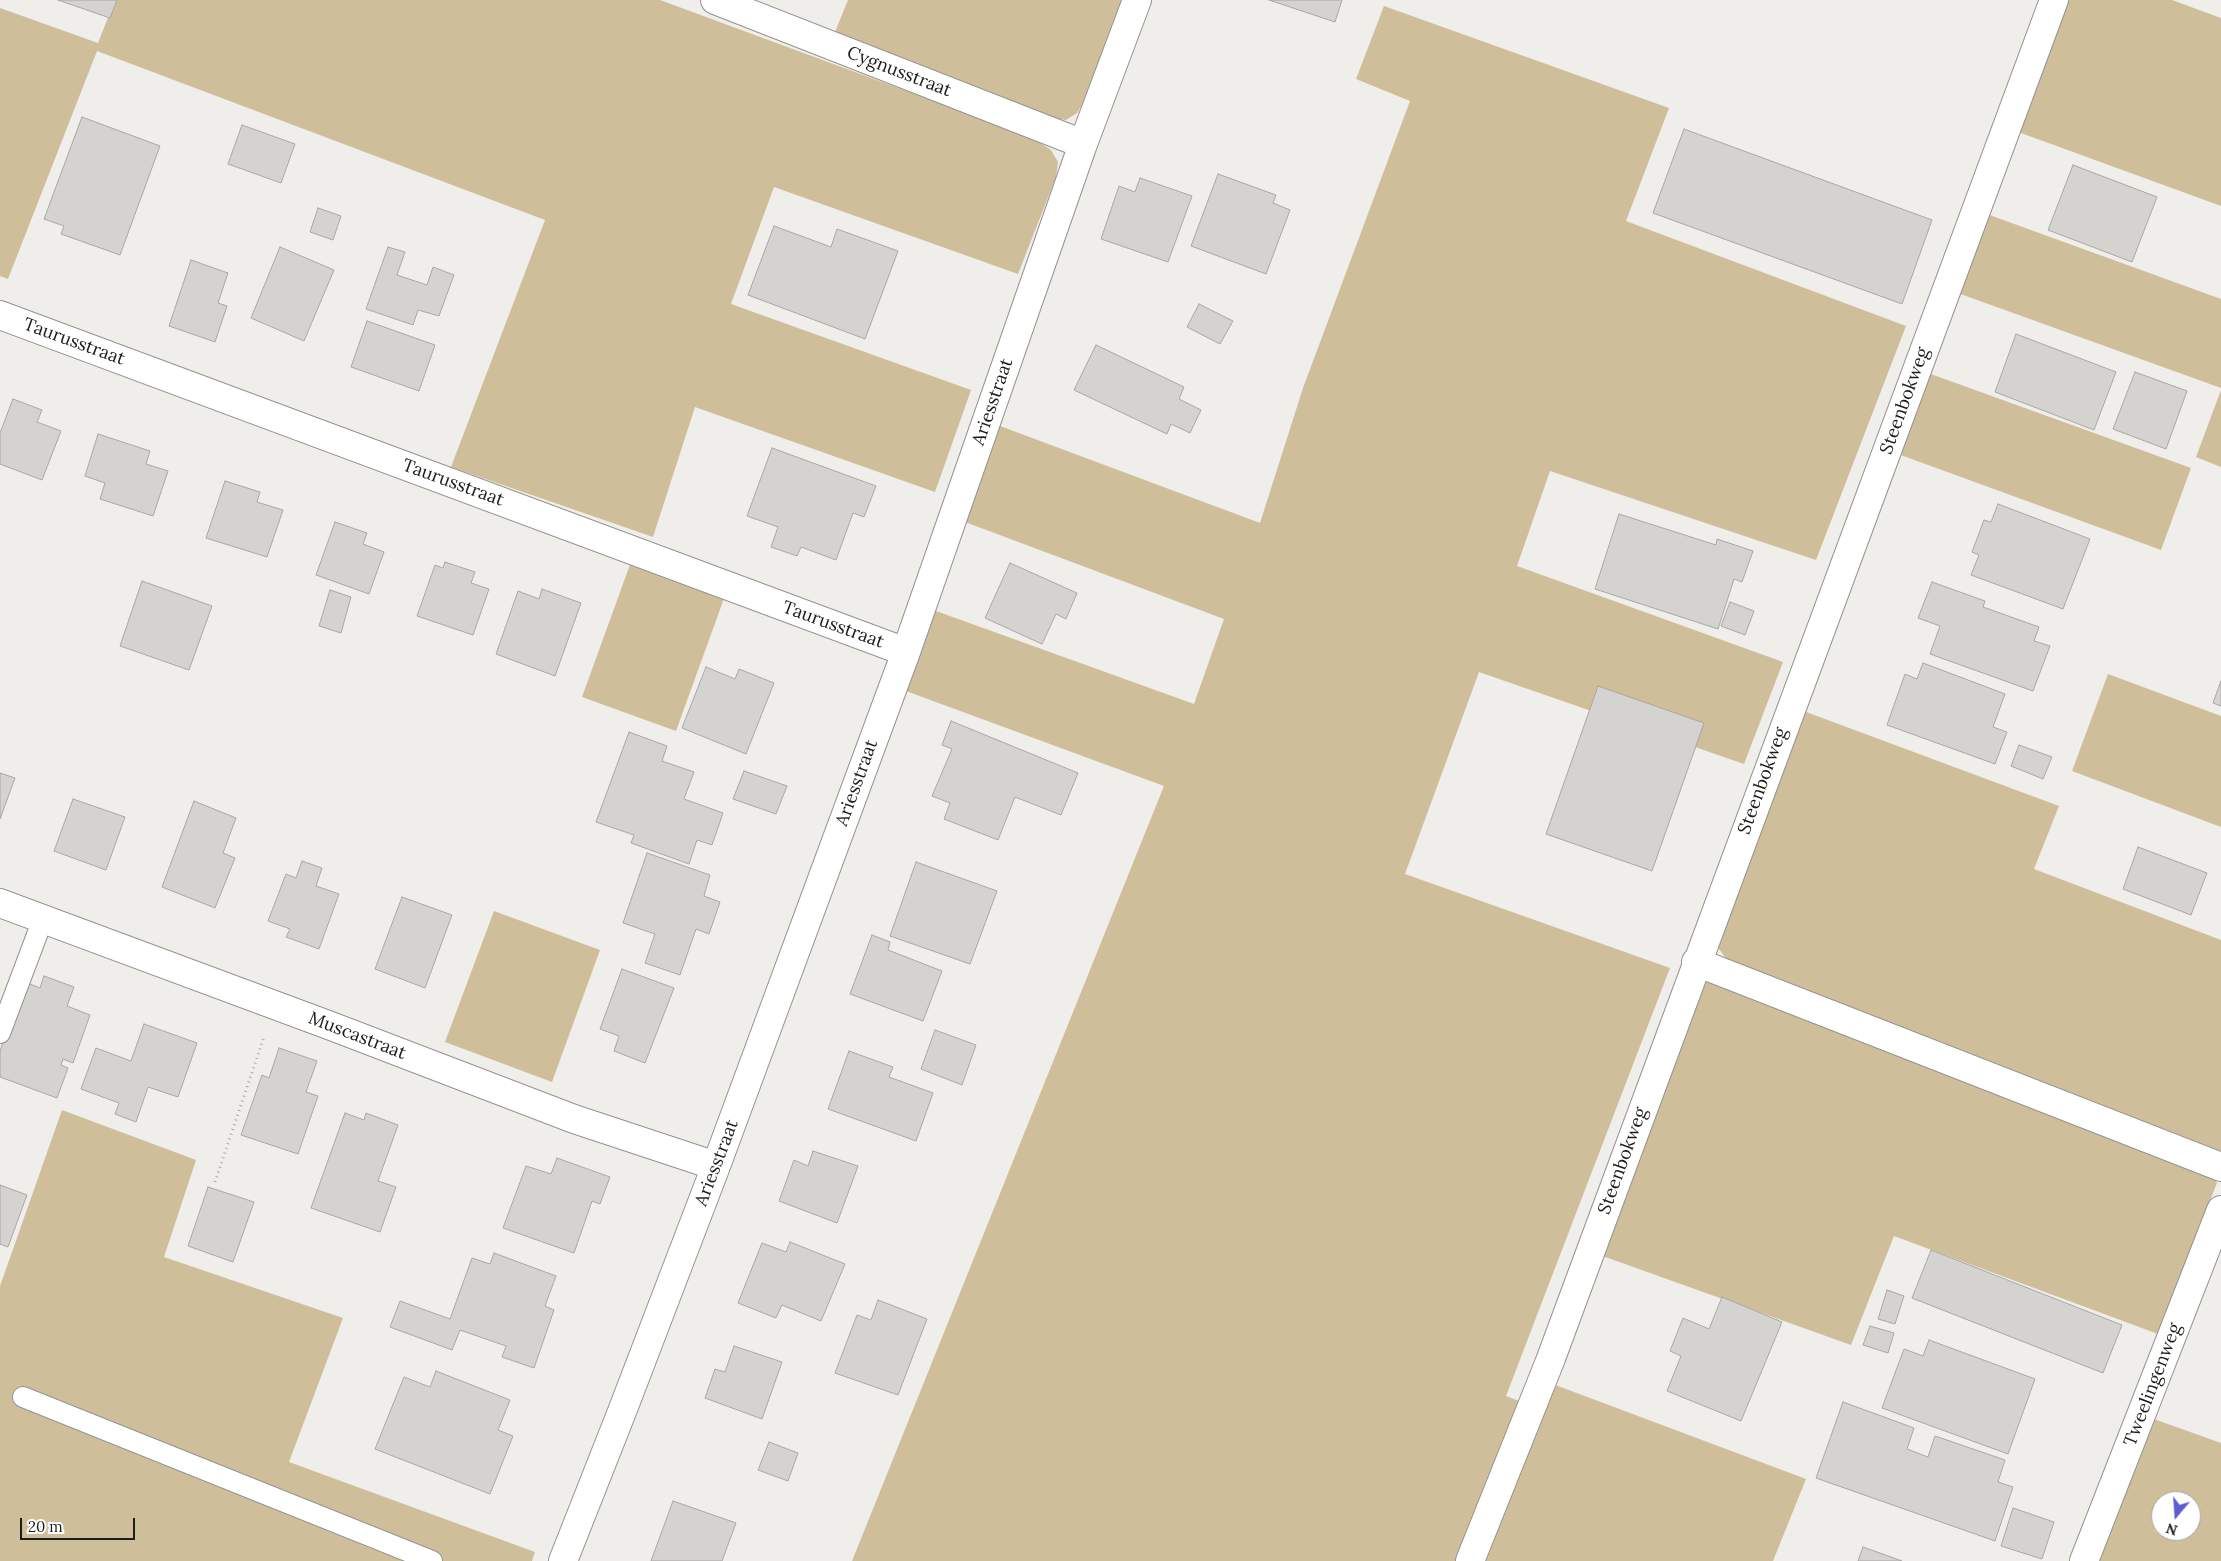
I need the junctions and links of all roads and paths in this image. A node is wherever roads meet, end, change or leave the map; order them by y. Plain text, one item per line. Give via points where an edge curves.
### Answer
1 (716, 0) edge
2 (1137, 0) edge
3 (2054, 0) edge
4 (1083, 144) junction
5 (0, 315) edge
6 (906, 652) junction
7 (0, 903) edge
8 (43, 919) junction
9 (1696, 962) junction
10 (274, 1006) junction
11 (0, 1033) edge
12 (716, 1166) junction
13 (2221, 1166) edge
14 (215, 1182) dead end
15 (2221, 1210) edge
16 (23, 1397) dead end
17 (432, 1561) edge
18 (563, 1561) edge
19 (1470, 1561) edge
20 (2084, 1561) edge

1 - 4 street, Cygnusstraat
2 - 4 street, Ariesstraat
3 - 9 street, Steenbokweg
4 - 6 street, Ariesstraat
5 - 6 street, Taurusstraat
6 - 12 street, Ariesstraat
7 - 8 street, Muscastraat
8 - 10 street, Muscastraat
8 - 11 lane
9 - 13 street
9 - 19 street, Steenbokweg via 1550,1361
10 - 12 street, Muscastraat via 574,1119
10 - 14 path
12 - 18 street, Ariesstraat
15 - 20 street, Tweelingenweg
16 - 17 lane

